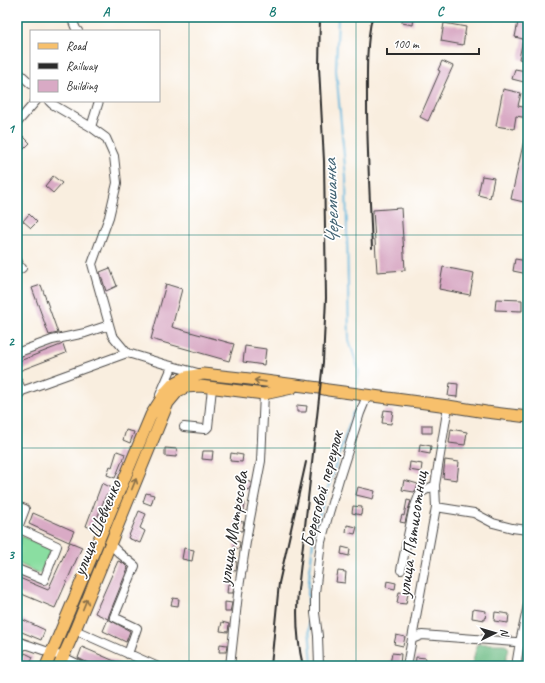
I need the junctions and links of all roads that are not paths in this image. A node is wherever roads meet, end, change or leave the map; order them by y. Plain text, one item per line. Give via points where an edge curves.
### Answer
1 (71, 17) edge
2 (77, 30) edge
3 (17, 71) edge
4 (30, 83) edge
5 (35, 102) edge
6 (50, 102) edge
7 (99, 102) edge
8 (17, 123) edge
9 (91, 127) junction
10 (109, 325) junction
11 (18, 351) edge
12 (126, 353) junction
13 (172, 367) junction
14 (203, 374) junction
15 (17, 380) edge
16 (299, 386) junction
17 (212, 388) junction
18 (20, 394) edge
19 (264, 394) junction
20 (365, 396) junction
21 (168, 403) junction
22 (448, 406) junction
23 (151, 414) junction
24 (528, 417) edge
25 (184, 427) dead end
26 (435, 485) junction
27 (17, 506) edge
28 (436, 507) junction
29 (17, 529) edge
30 (528, 530) edge
31 (110, 544) junction
32 (17, 569) edge
33 (402, 570) dead end
34 (528, 605) edge
35 (75, 630) junction
36 (412, 639) junction
37 (20, 642) edge
38 (524, 642) edge
39 (51, 654) junction
40 (128, 654) junction
41 (17, 657) edge
42 (61, 662) edge
43 (143, 663) edge
44 (46, 666) edge
45 (82, 666) edge
46 (156, 666) edge
47 (230, 666) edge
48 (319, 666) edge
49 (407, 666) edge
50 (516, 666) edge

1 - 2 street
3 - 4 street
5 - 8 street
6 - 9 street
7 - 9 street
9 - 10 street via 106,138 114,156 116,176 109,217 92,264
10 - 11 street
10 - 12 street via 112,335
12 - 13 street
12 - 18 street
13 - 14 street
13 - 21 street
13 - 23 street
16 -> 14 main road, улица Шевченко
14 - 23 main road, улица Шевченко via 186,377 173,384
15 - 18 street
16 - 19 main road
16 - 20 main road, улица Шевченко
17 - 19 main road
17 - 21 main road via 186,387 178,391
17 - 25 street via 208,427
19 - 47 street, улица Матросова via 261,461 243,565
20 - 22 main road, улица Шевченко
20 - 48 street, Береговой переулок via 321,542 315,593
31 -> 21 main road, улица Шевченко
22 - 24 main road, улица Шевченко
22 - 26 street, улица Пятисотниц
23 - 39 main road, улица Шевченко
26 - 28 street, улица Пятисотниц
26 - 33 street via 420,493 413,511
27 - 29 street via 25,509
28 - 30 street via 474,513 493,523
28 - 36 street, улица Пятисотниц
29 - 32 street via 57,546 44,580
35 -> 31 main road, улица Шевченко
31 - 40 street via 135,566 114,617 137,628
34 - 38 street
35 - 40 street
35 - 42 main road, улица Шевченко
36 - 38 street via 422,634
36 - 49 street, улица Пятисотниц
37 - 39 street
37 - 41 street
38 - 50 street
39 - 42 street
39 - 44 main road, улица Шевченко
40 - 43 street
42 - 45 street
43 - 46 street

